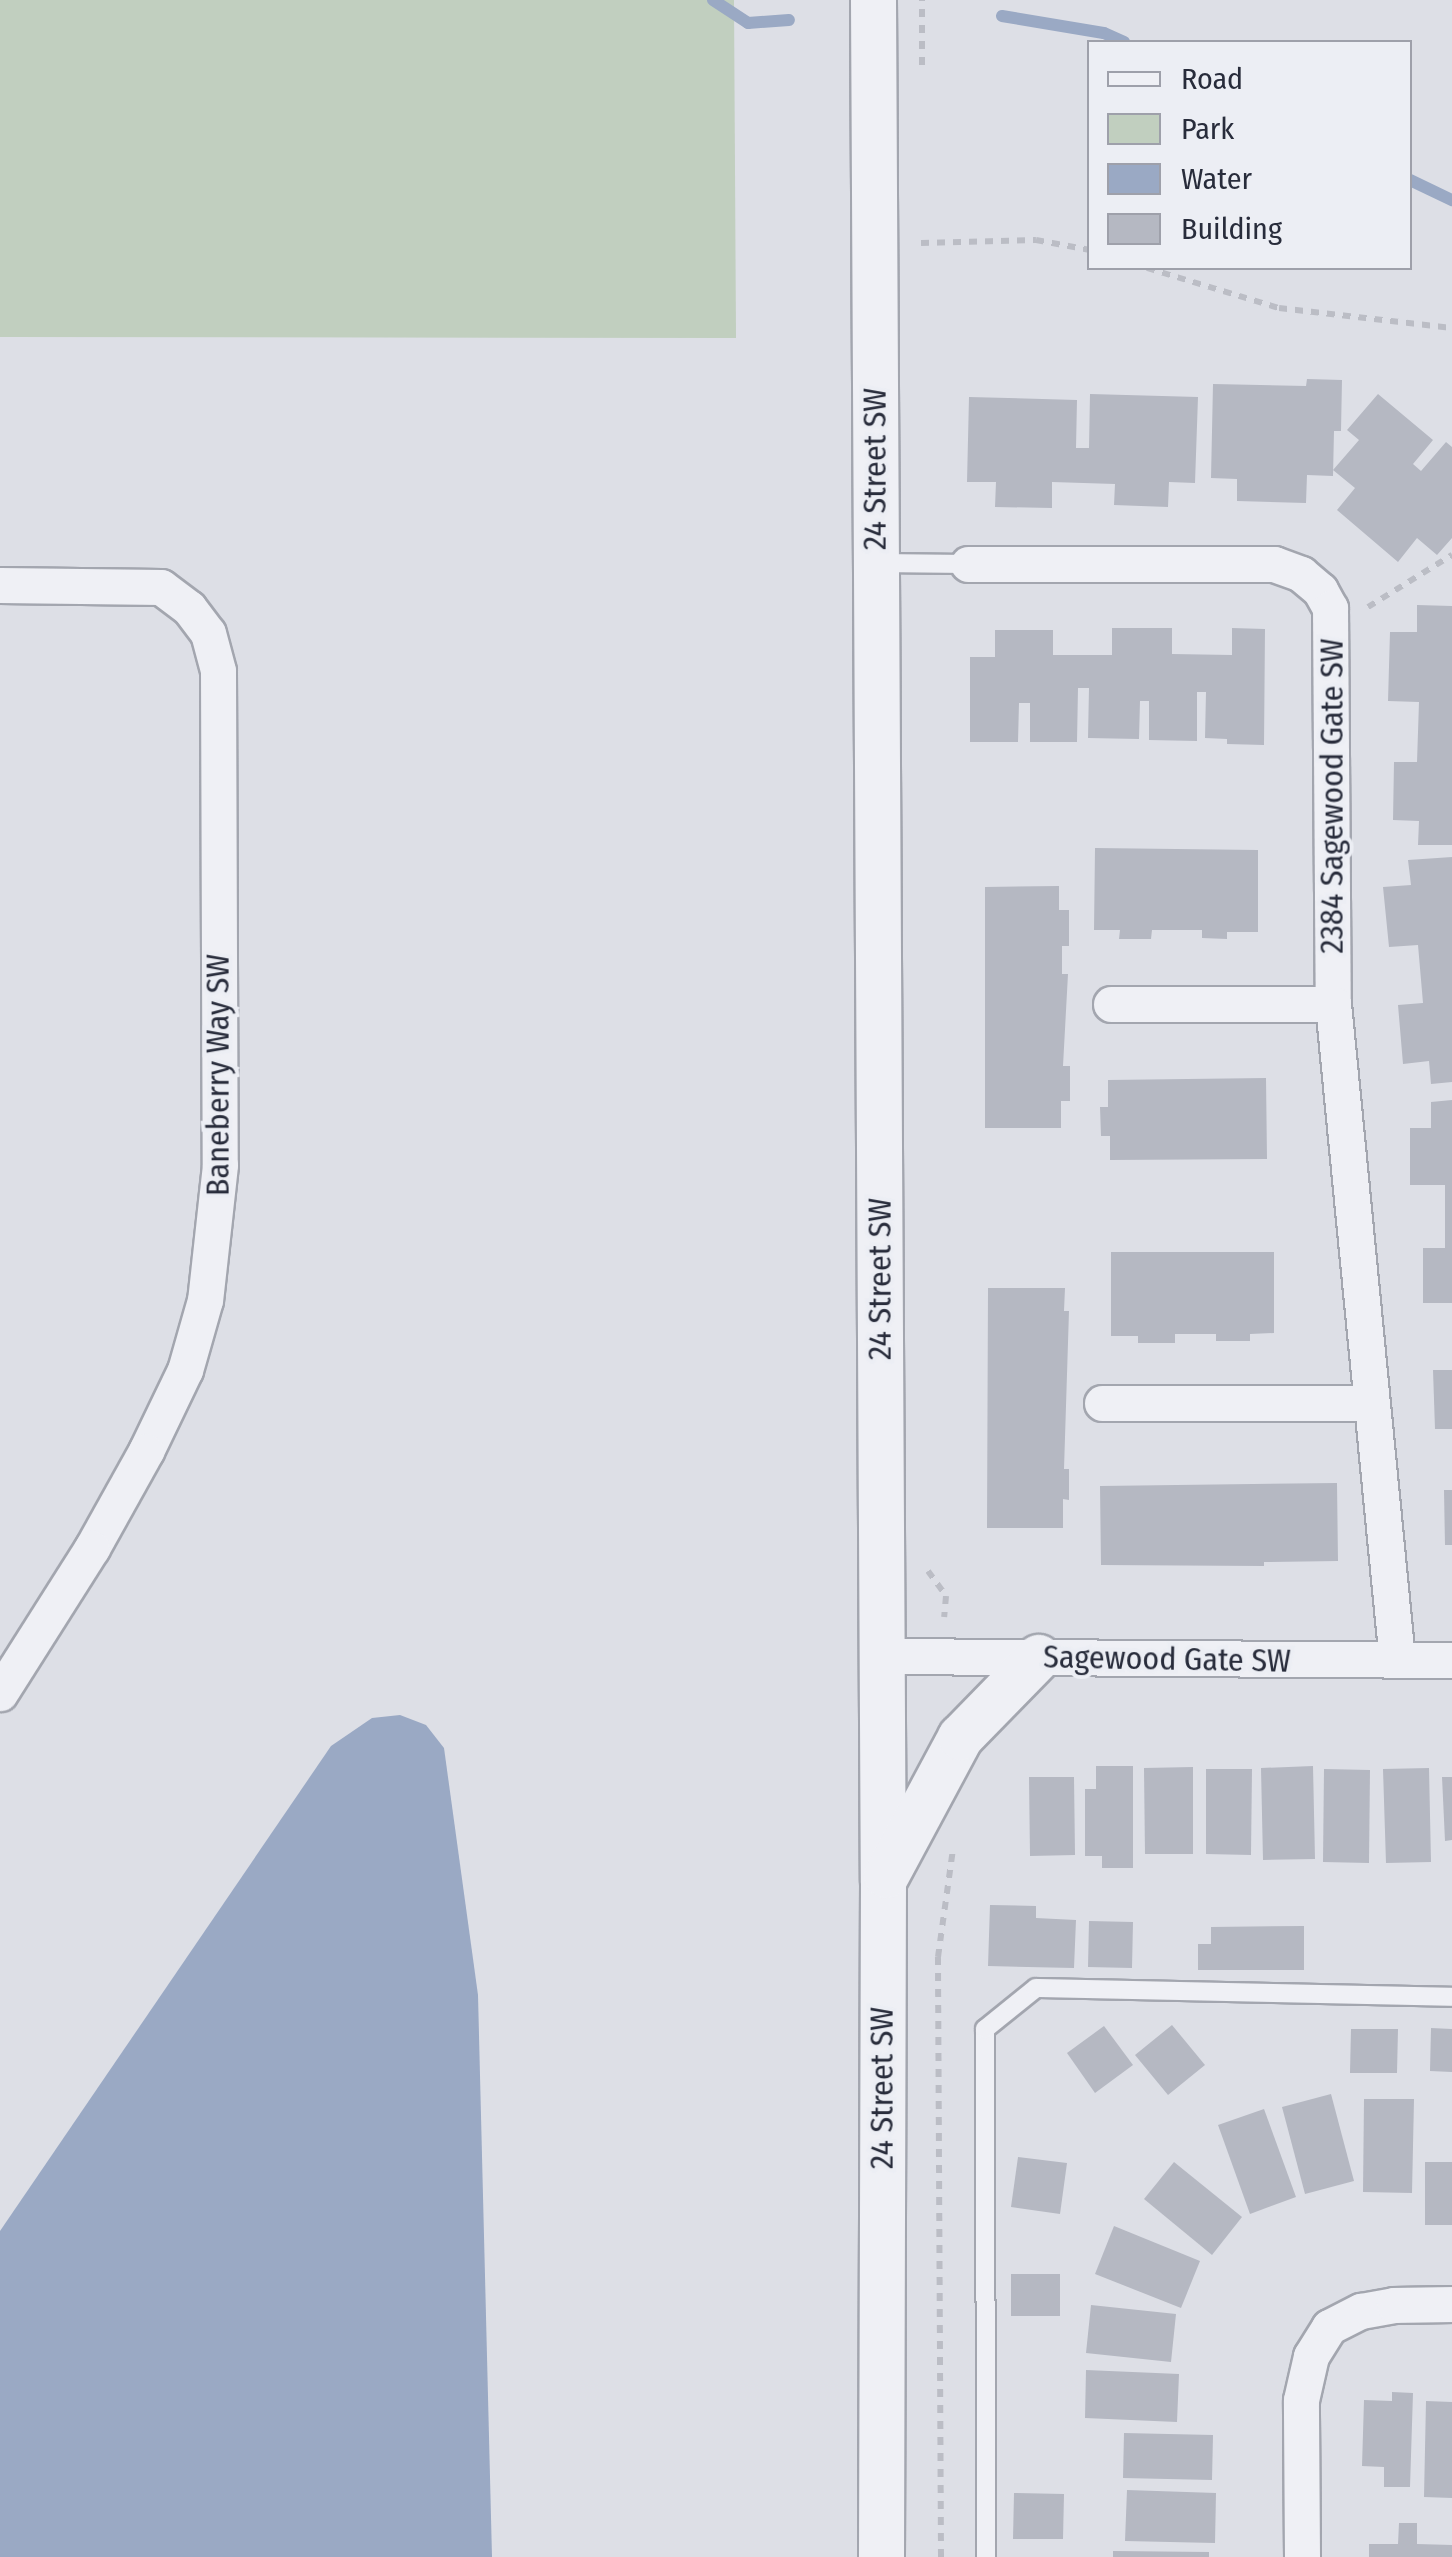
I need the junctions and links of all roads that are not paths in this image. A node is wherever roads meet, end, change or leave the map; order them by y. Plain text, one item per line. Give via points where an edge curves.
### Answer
1 (874, 0) edge
2 (876, 563) junction
3 (968, 564) joint
4 (0, 584) edge
5 (1111, 1004) dead end
6 (1332, 1004) junction
7 (1102, 1403) dead end
8 (1371, 1403) junction
9 (882, 1656) junction
10 (1038, 1657) junction
11 (1397, 1660) junction
12 (1452, 1660) edge
13 (0, 1692) edge
14 (883, 1882) junction
15 (1452, 1997) edge
16 (1452, 2304) edge
17 (882, 2557) edge
18 (986, 2557) edge
19 (1302, 2557) edge

1 - 2 street, 24 Street SW
2 - 3 lane
2 - 9 street, 24 Street SW
3 - 6 street, 2384 Sagewood Gate SW via 1274,564 1320,590 1332,628
4 - 13 street, Baneberry Way SW via 161,587 208,633 218,671 220,1165 205,1300 184,1370 92,1548
5 - 6 street
6 - 8 street, 2384 Sagewood Gate SW
7 - 8 street
8 - 11 street, 2384 Sagewood Gate SW
9 - 10 street, Sagewood Gate SW
9 - 14 street, 24 Street SW
10 - 11 street, Sagewood Gate SW
10 - 14 street via 960,1737
11 - 12 street, Sagewood Gate SW
14 - 17 street, 24 Street SW
15 - 18 lane via 1036,1988 985,2030
16 - 19 street via 1361,2311 1329,2327 1311,2356 1301,2400

